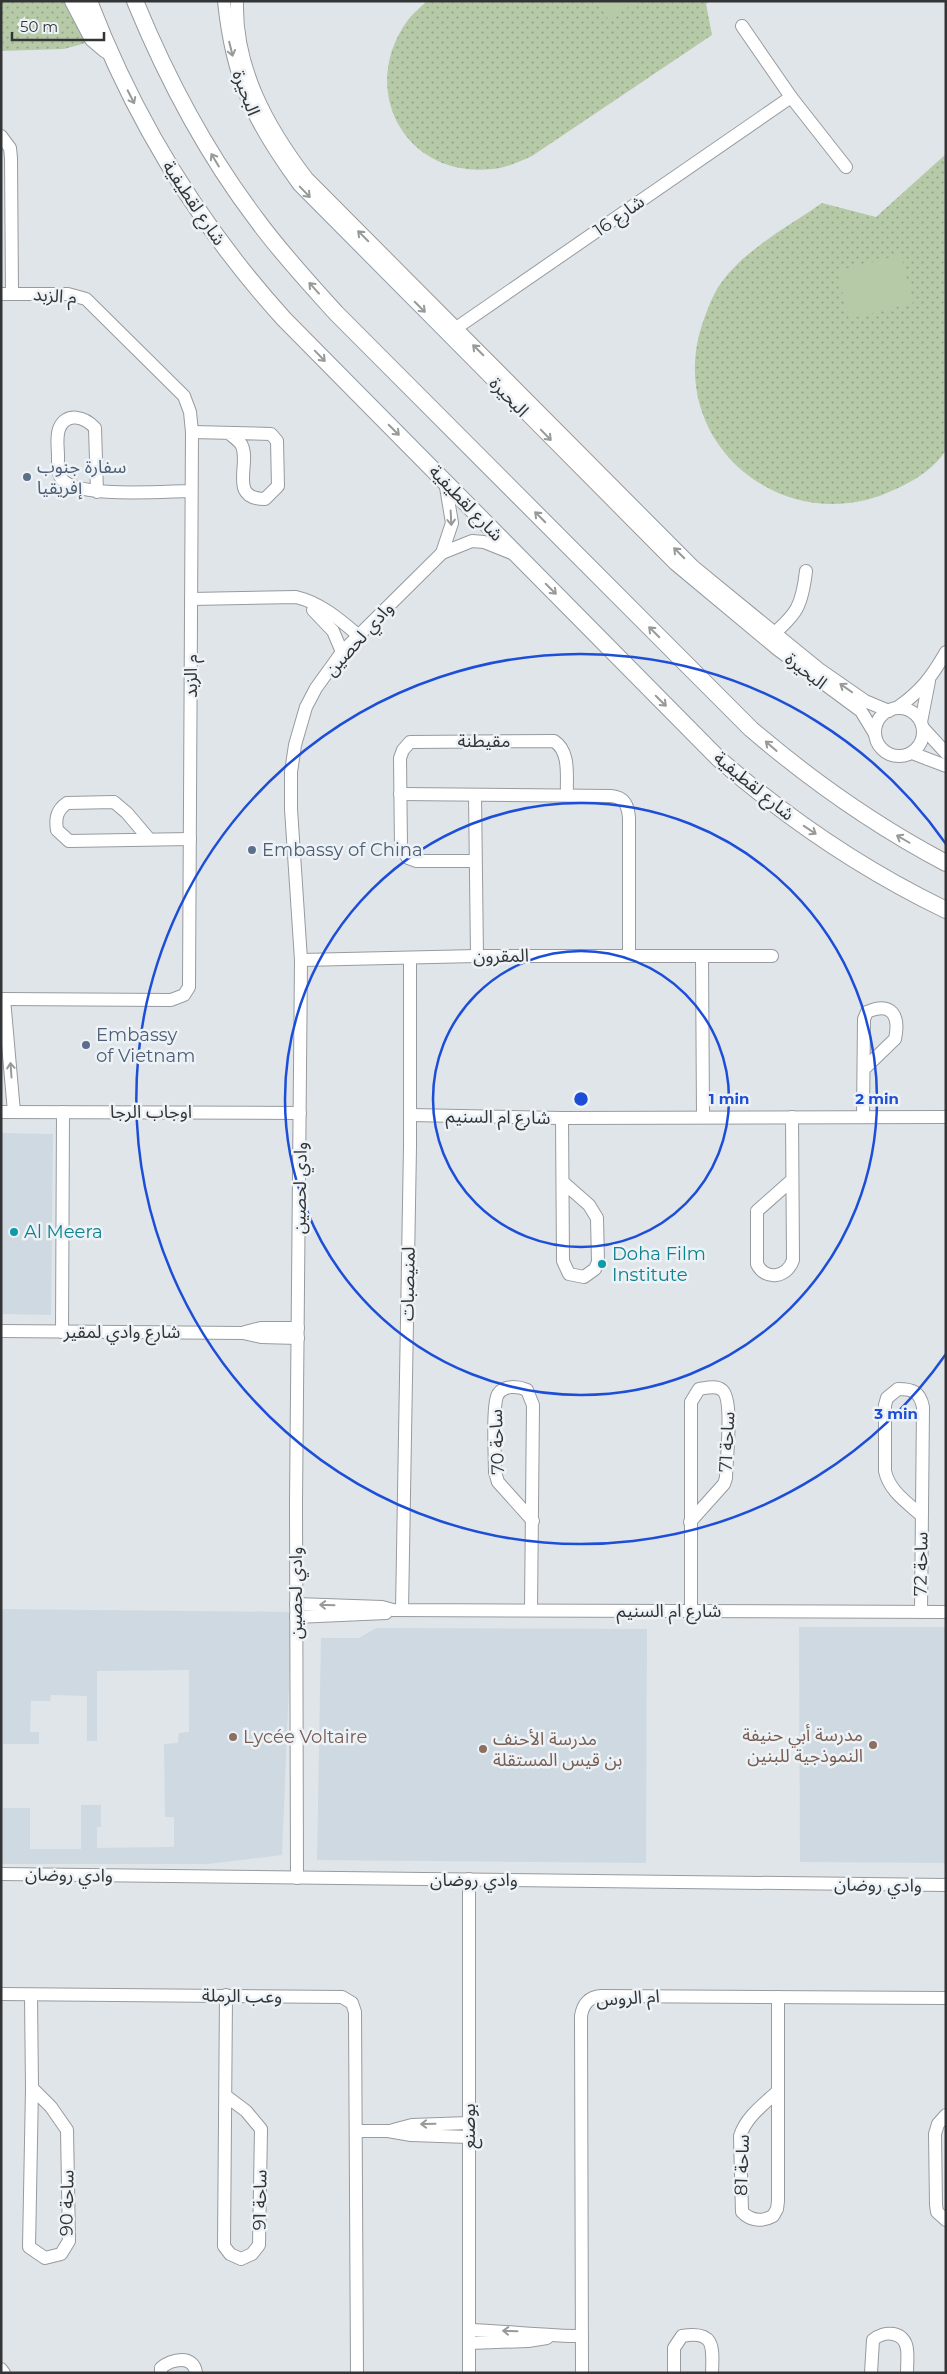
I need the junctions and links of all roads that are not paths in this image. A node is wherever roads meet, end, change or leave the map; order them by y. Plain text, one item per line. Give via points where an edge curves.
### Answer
1 (73, 1) edge
2 (89, 1) edge
3 (134, 1) edge
4 (224, 1) edge
5 (237, 1) edge
6 (742, 26) dead end
7 (111, 53) junction
8 (791, 97) junction
9 (1, 136) edge
10 (846, 167) dead end
11 (6, 294) edge
12 (452, 331) junction
13 (192, 432) junction
14 (229, 433) junction
15 (445, 482) junction
16 (191, 491) junction
17 (97, 492) junction
18 (442, 552) junction
19 (516, 555) junction
20 (806, 571) dead end
21 (191, 598) junction
22 (280, 598) junction
23 (358, 635) junction
24 (770, 636) junction
25 (342, 652) junction
26 (946, 652) edge
27 (929, 681) junction
28 (893, 710) junction
29 (922, 725) junction
30 (875, 734) junction
31 (912, 753) junction
32 (946, 753) edge
33 (946, 766) edge
34 (400, 794) junction
35 (475, 795) junction
36 (567, 795) junction
37 (148, 839) junction
38 (190, 839) junction
39 (475, 862) junction
40 (946, 863) edge
41 (946, 910) edge
42 (629, 955) junction
43 (477, 956) junction
44 (702, 956) junction
45 (772, 956) dead end
46 (410, 958) junction
47 (301, 960) junction
48 (2, 999) edge
49 (5, 1029) junction
50 (1, 1046) edge
51 (864, 1069) junction
52 (8, 1112) edge
53 (63, 1112) junction
54 (300, 1112) junction
55 (410, 1115) junction
56 (703, 1117) junction
57 (792, 1117) junction
58 (863, 1117) junction
59 (946, 1117) edge
60 (562, 1118) junction
61 (792, 1180) junction
62 (564, 1183) junction
63 (1, 1331) edge
64 (62, 1332) junction
65 (298, 1333) junction
66 (922, 1516) junction
67 (532, 1521) junction
68 (690, 1522) junction
69 (296, 1604) junction
70 (397, 1610) junction
71 (531, 1610) junction
72 (691, 1611) junction
73 (921, 1612) junction
74 (946, 1612) edge
75 (296, 1617) junction
76 (1, 1874) edge
77 (297, 1878) junction
78 (469, 1879) junction
79 (946, 1885) edge
80 (1, 1994) edge
81 (31, 1995) junction
82 (226, 1995) junction
83 (778, 1997) junction
84 (946, 1998) edge
85 (32, 2088) junction
86 (778, 2091) junction
87 (226, 2096) junction
88 (946, 2115) edge
89 (469, 2124) junction
90 (357, 2131) junction
91 (388, 2131) junction
92 (469, 2137) junction
93 (946, 2220) edge
94 (469, 2330) junction
95 (552, 2336) junction
96 (582, 2336) junction
97 (469, 2343) junction
98 (1, 2369) edge
99 (4, 2373) edge
100 (161, 2373) edge
101 (196, 2373) edge
102 (357, 2373) edge
103 (469, 2373) edge
104 (582, 2373) edge
105 (674, 2373) edge
106 (712, 2373) edge
107 (870, 2373) edge
108 (907, 2373) edge

1 - 7 street via 93,39
2 - 7 street, شارع لقطيفية
40 -> 3 street via 846,805 751,729 336,313 257,221 220,167 174,89
4 -> 12 street, البحيرة via 230,48 240,83 255,120 275,152 299,185
12 -> 5 street, البحيرة via 292,158 270,124 252,85 241,45
6 - 8 street
7 -> 15 street, شارع لقطيفية via 148,131 229,255 284,319
8 - 10 street
8 - 12 street, شارع 16
9 - 11 street via 10,148 11,158
11 - 13 street, م الزبد via 68,294 94,304 184,396
12 - 24 street, البحيرة via 632,514
13 - 14 street
13 - 16 street, م الزبد
14 - 14 street via 241,444 242,484 247,493 256,499 266,499 278,486 277,442 271,434
15 -> 18 street, وادي لحصين via 452,523
15 - 19 street, شارع لقطيفية
16 - 17 street
16 - 21 street, م الزبد
17 - 17 street via 95,428 88,420 68,418 57,434 61,478 75,489
18 - 19 street, وادي لحصين via 472,541 484,542
18 - 23 street, وادي لحصين
19 -> 41 street, شارع لقطيفية via 700,740 761,795 852,859
20 - 24 street via 804,596 799,608
21 - 22 street
21 - 38 street, م الزبد
22 - 23 street via 318,604
22 - 25 street via 306,606 321,616 333,630
23 - 25 street, وادي لحصين
28 -> 24 street, البحيرة via 856,695
24 - 30 street, البحيرة via 861,711
25 - 47 street, وادي لحصين via 306,707 294,754 291,809
26 - 27 street
27 - 28 street
27 - 29 street
28 - 29 street via 908,710
28 - 30 street via 877,723
29 - 31 street via 922,739
29 - 32 street
30 - 31 street via 879,746 888,754
31 - 33 street
34 - 35 street
34 - 36 street, مقيطنة via 400,758 410,742 547,740 554,741 564,750
34 - 39 street, مقيطنة via 400,843 408,858 416,861
35 - 36 street
35 - 39 street
36 - 42 street via 617,796 628,807
37 - 37 street via 114,802 67,803 58,812 57,830 69,841
37 - 38 street
38 - 48 street, م الزبد via 190,981 184,995 172,1000
39 - 43 street
42 - 43 street, المقرون
42 - 44 street, المقرون
43 - 46 street, المقرون
44 - 45 street, المقرون
44 - 56 street
46 - 47 street, المقرون
46 - 55 street, لمنيصبات
47 - 54 street, وادي لحصين
48 - 49 street
49 - 50 street
52 -> 49 street via 10,1046
51 - 51 street via 895,1039 895,1016 887,1008 875,1009 865,1015
51 - 58 street
52 - 53 street, اوجاب الرجا
53 - 54 street, اوجاب الرجا
53 - 64 street
54 - 65 street, وادي لحصين
55 - 60 street, شارع ام السنيم
55 - 70 street, لمنيصبات
56 - 57 street, شارع ام السنيم
56 - 60 street, شارع ام السنيم
57 - 58 street, شارع ام السنيم
57 - 61 street
58 - 59 street, شارع ام السنيم
60 - 62 street
61 - 61 street via 757,1211 756,1264 767,1275 782,1274 793,1260
62 - 62 street via 589,1205 598,1218 598,1262 584,1277 569,1274 563,1261
63 - 64 street, شارع وادي لمقير
64 - 65 street, شارع وادي لمقير via 243,1333 261,1328
65 - 69 street, وادي لحصين
66 - 66 street, ساحة 72 via 892,1488 885,1471 885,1405 887,1398 898,1389 910,1389 921,1398
66 - 73 street, ساحة 72
67 - 67 street, ساحة 70 via 498,1482 495,1472 495,1400 502,1390 509,1387 527,1390 533,1405
67 - 71 street, ساحة 70
68 - 68 street, ساحة 71 via 726,1478 728,1403 724,1391 718,1388 699,1389 690,1402
68 - 72 street, ساحة 71
70 -> 69 street, شارع ام السنيم
69 - 75 street, وادي لحصين
70 - 71 street, شارع ام السنيم
70 - 75 street, شارع ام السنيم via 382,1615
71 - 72 street, شارع ام السنيم
72 - 73 street, شارع ام السنيم
73 - 74 street, شارع ام السنيم
75 - 77 street, وادي لحصين
76 - 77 street, وادي روضان
77 - 78 street, وادي روضان
78 - 79 street, وادي روضان
78 - 89 street, بوصنع
80 - 81 street, وعب الرملة
81 - 82 street, وعب الرملة
81 - 85 street, ساحة 90
82 - 87 street, ساحة 91
82 - 90 street, وعب الرملة via 342,1997 352,2003 355,2012
83 - 84 street, ام الروس
83 - 86 street, ساحة 81
83 - 96 street, ام الروس via 601,1996 590,1998 584,2005 581,2016
85 - 85 street, ساحة 90 via 29,2247 45,2258 61,2254 69,2241 67,2130
86 - 86 street, ساحة 81 via 749,2118 740,2136 742,2212 758,2221 773,2216 777,2209
87 - 87 street, ساحة 91 via 224,2246 230,2254 241,2259 252,2254 259,2245 261,2129 246,2110
88 - 93 street via 935,2134 936,2205 937,2212
89 -> 91 street via 412,2124
89 - 92 street, بوصنع
90 - 91 street
90 - 102 street, وعب الرملة
91 - 92 street
92 - 94 street, بوصنع
95 -> 94 street
94 - 97 street, بوصنع
95 - 96 street
95 - 97 street via 542,2340
96 - 104 street, ام الروس
97 - 103 street, بوصنع
98 - 99 street
100 - 101 street via 161,2368 168,2362 180,2359 190,2362
105 - 106 street via 674,2348 682,2336 690,2334 699,2334 710,2342 713,2348
107 - 108 street via 874,2340 888,2333 905,2342

